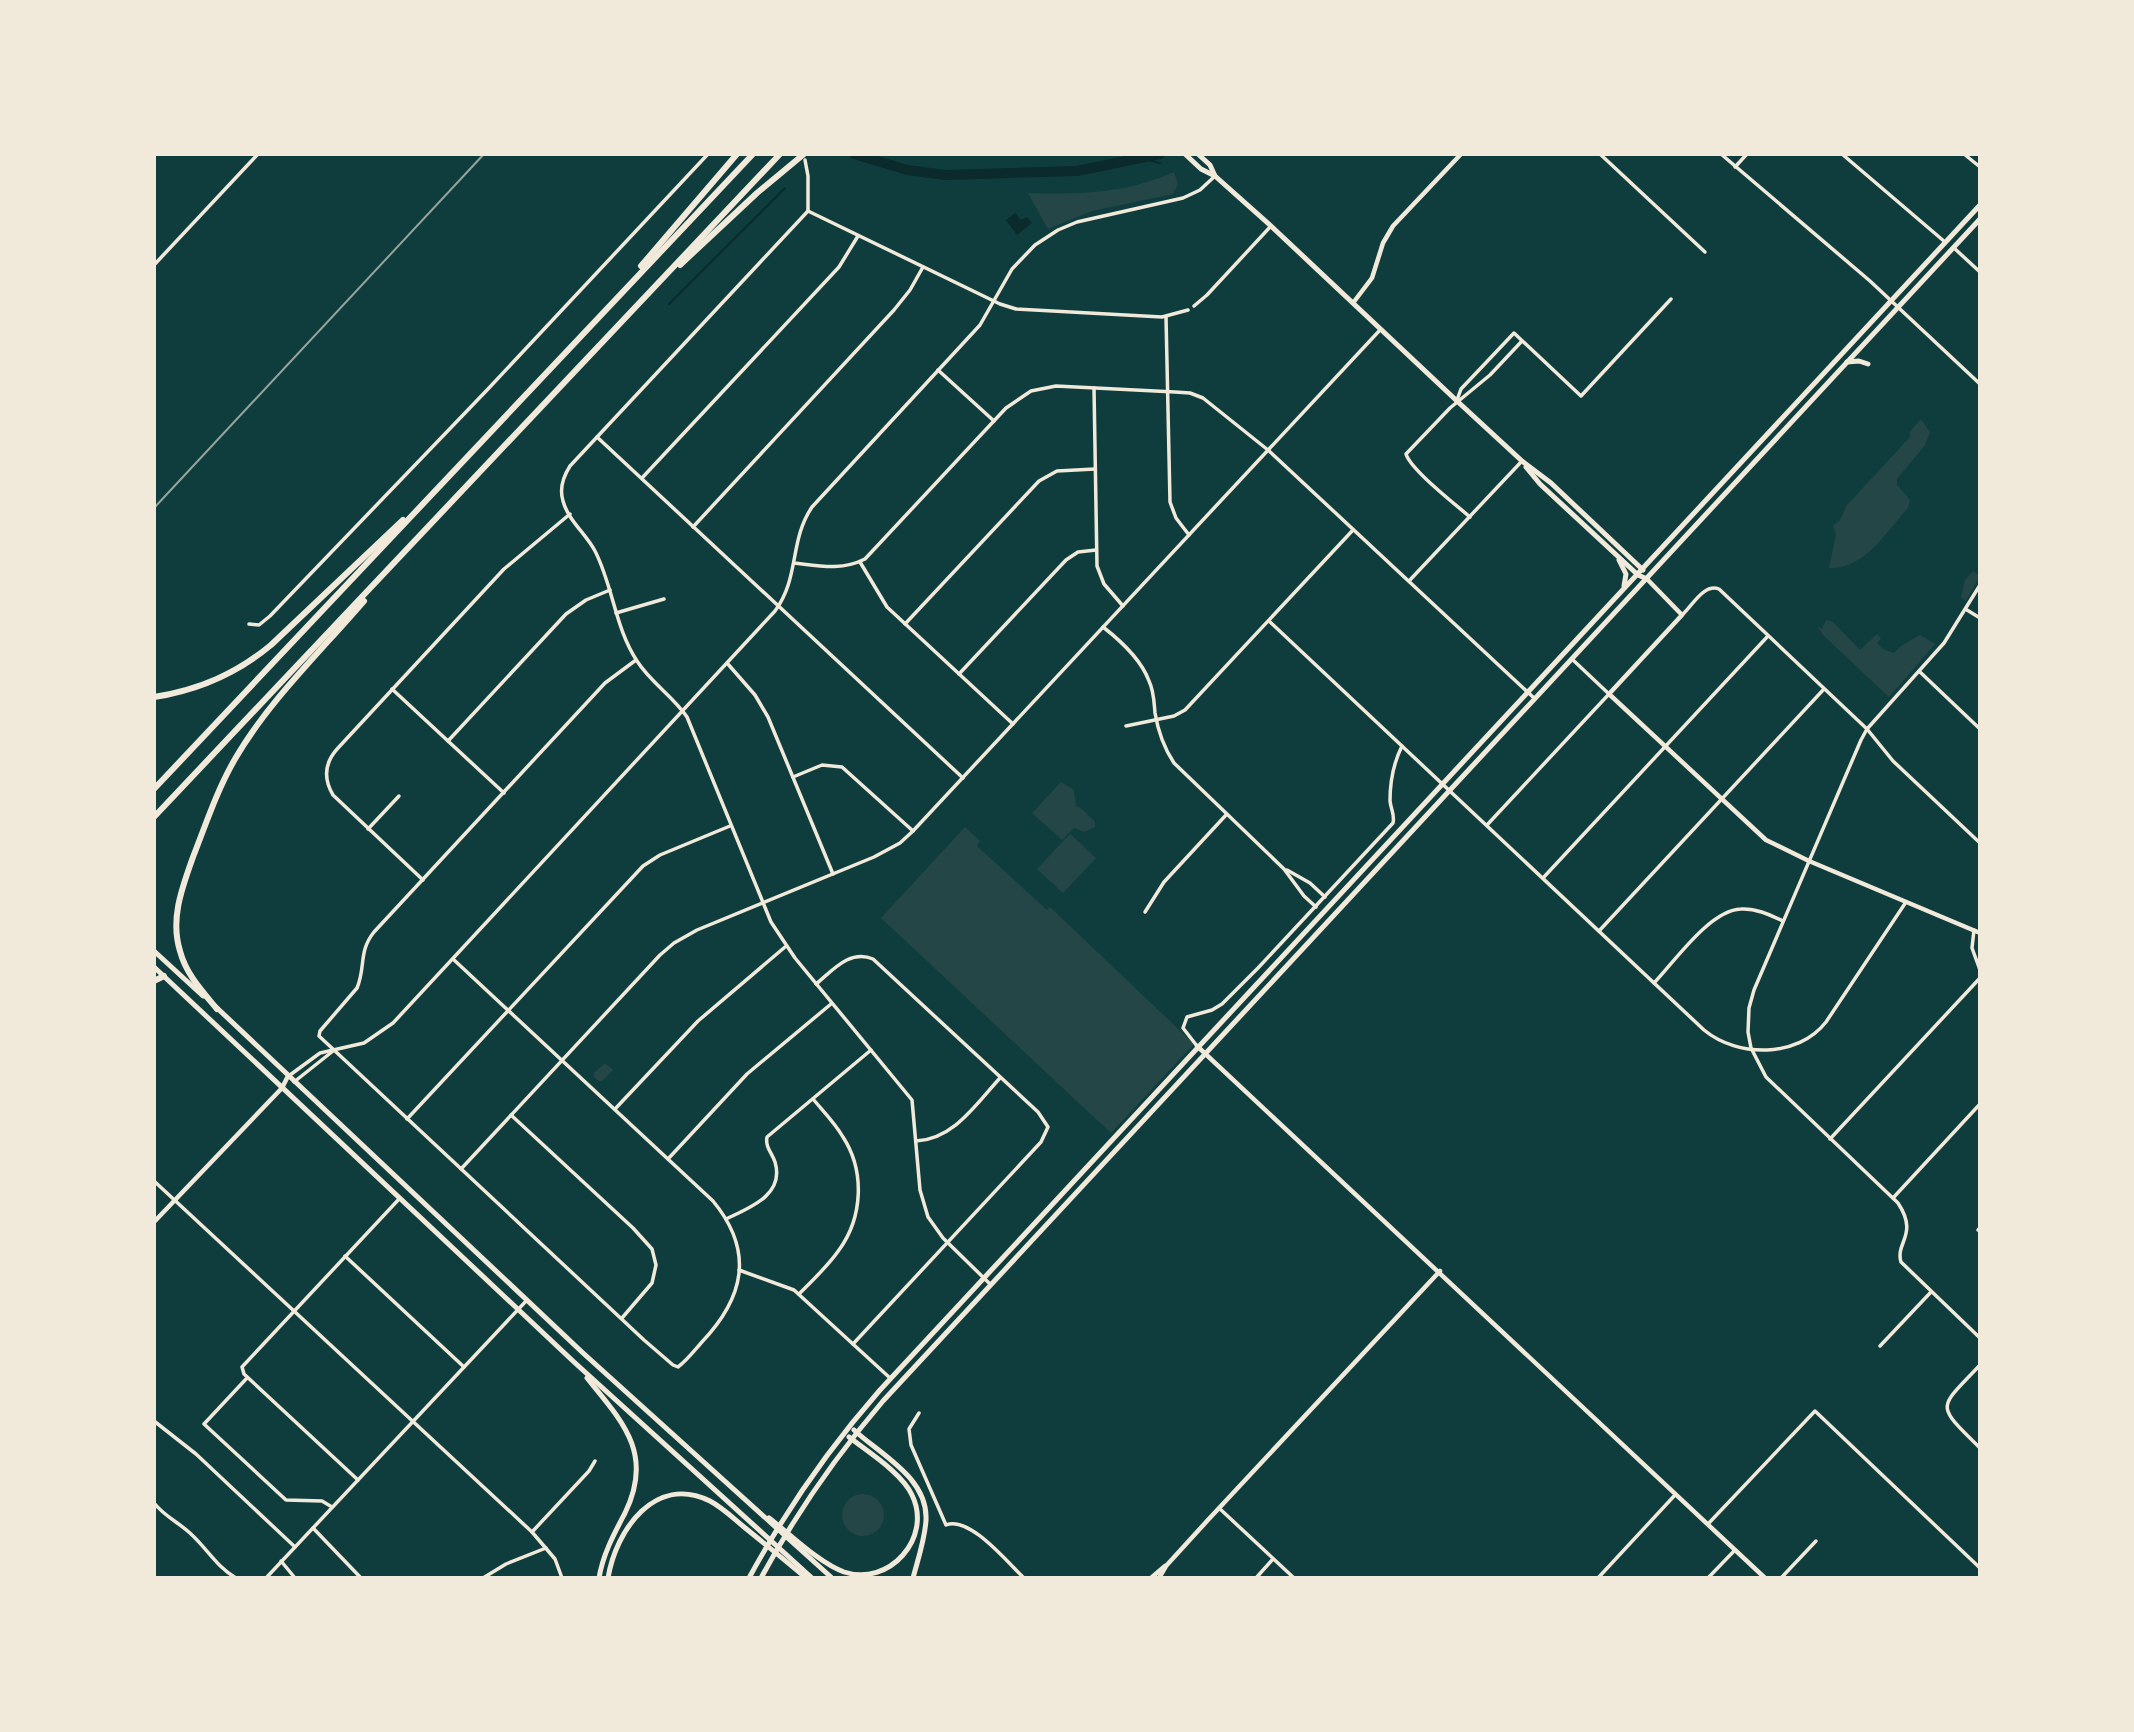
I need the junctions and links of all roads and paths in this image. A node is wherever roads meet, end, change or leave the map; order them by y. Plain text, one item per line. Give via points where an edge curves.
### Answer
1 (258, 154) edge
2 (708, 154) edge
3 (737, 154) edge
4 (753, 154) edge
5 (1185, 154) edge
6 (1198, 154) edge
7 (1461, 154) edge
8 (1600, 154) edge
9 (1720, 154) edge
10 (1747, 154) edge
11 (1842, 154) edge
12 (1964, 154) edge
13 (779, 155) edge
14 (805, 157) edge
15 (1735, 167) junction
16 (1980, 167) edge
17 (1215, 176) junction
18 (1980, 205) edge
19 (808, 211) junction
20 (1980, 219) edge
21 (1271, 226) junction
22 (858, 236) junction
23 (1945, 242) junction
24 (1954, 247) junction
25 (1705, 252) dead end
26 (154, 265) edge
27 (923, 267) junction
28 (1980, 272) edge
29 (1671, 299) dead end
30 (993, 300) junction
31 (1892, 301) junction
32 (640, 303) junction
33 (1353, 303) junction
34 (1194, 306) dead end
35 (1899, 308) junction
36 (1188, 310) dead end
37 (1166, 317) junction
38 (1381, 329) junction
39 (583, 333) junction
40 (1522, 341) junction
41 (1847, 362) junction
42 (1868, 364) dead end
43 (938, 370) junction
44 (1980, 384) edge
45 (1094, 388) junction
46 (1168, 391) junction
47 (1457, 401) junction
48 (994, 421) junction
49 (597, 436) junction
50 (1268, 450) junction
51 (1522, 461) junction
52 (1095, 469) junction
53 (642, 478) junction
54 (440, 486) junction
55 (570, 514) junction
56 (1470, 517) junction
57 (693, 527) junction
58 (426, 530) junction
59 (1353, 530) junction
60 (1189, 535) junction
61 (1611, 549) junction
62 (1096, 550) junction
63 (860, 561) junction
64 (794, 563) junction
65 (1641, 572) junction
66 (1647, 579) junction
67 (1409, 581) junction
68 (1980, 585) edge
69 (610, 590) junction
70 (1620, 594) junction
71 (664, 599) dead end
72 (779, 606) junction
73 (1123, 606) junction
74 (1966, 610) junction
75 (617, 613) junction
76 (1682, 615) junction
77 (1980, 618) edge
78 (1269, 621) junction
79 (250, 624) dead end
80 (905, 624) junction
81 (1103, 627) junction
82 (1768, 636) junction
83 (636, 660) junction
84 (1573, 660) junction
85 (727, 663) junction
86 (1920, 672) junction
87 (959, 674) junction
88 (1824, 688) junction
89 (392, 689) junction
90 (1528, 692) junction
91 (1609, 694) junction
92 (154, 697) edge
93 (1536, 699) junction
94 (683, 711) junction
95 (1156, 719) junction
96 (1013, 724) junction
97 (1126, 726) dead end
98 (1867, 729) junction
99 (1980, 729) edge
100 (448, 741) junction
101 (1402, 746) junction
102 (1665, 747) junction
103 (201, 767) junction
104 (793, 777) junction
105 (963, 778) junction
106 (1443, 783) junction
107 (154, 789) edge
108 (1451, 791) junction
109 (504, 793) junction
110 (399, 796) dead end
111 (1721, 799) junction
112 (1226, 815) junction
113 (154, 817) edge
114 (154, 822) edge
115 (1487, 825) junction
116 (731, 826) junction
117 (368, 829) junction
118 (913, 831) junction
119 (1980, 843) edge
120 (1809, 860) junction
121 (1284, 869) junction
122 (833, 874) junction
123 (1543, 878) junction
124 (423, 880) junction
125 (1325, 897) junction
126 (1906, 901) junction
127 (763, 903) junction
128 (1315, 907) junction
129 (1145, 912) dead end
130 (1783, 921) junction
131 (1974, 930) junction
132 (1599, 931) junction
133 (1980, 933) edge
134 (786, 946) junction
135 (154, 951) edge
136 (453, 959) junction
137 (154, 967) edge
138 (1980, 970) edge
139 (164, 976) junction
140 (1980, 978) edge
141 (154, 981) edge
142 (1654, 983) junction
143 (816, 984) junction
144 (832, 1003) junction
145 (217, 1009) junction
146 (508, 1010) junction
147 (1197, 1046) junction
148 (1751, 1048) junction
149 (333, 1051) junction
150 (871, 1051) junction
151 (1205, 1054) junction
152 (562, 1060) junction
153 (288, 1076) junction
154 (1000, 1078) junction
155 (294, 1082) junction
156 (282, 1088) junction
157 (813, 1099) junction
158 (1980, 1104) edge
159 (615, 1110) junction
160 (511, 1115) junction
161 (407, 1119) junction
162 (1830, 1139) junction
163 (916, 1142) junction
164 (668, 1159) junction
165 (461, 1169) junction
166 (154, 1181) edge
167 (418, 1196) junction
168 (400, 1198) junction
169 (1893, 1198) junction
170 (175, 1200) junction
171 (726, 1219) junction
172 (154, 1222) edge
173 (947, 1243) junction
174 (345, 1256) junction
175 (739, 1270) junction
176 (1440, 1271) junction
177 (982, 1277) junction
178 (990, 1284) junction
179 (1931, 1292) junction
180 (799, 1294) junction
181 (527, 1300) junction
182 (518, 1310) junction
183 (294, 1311) junction
184 (622, 1318) junction
185 (1980, 1338) edge
186 (853, 1344) junction
187 (1880, 1346) dead end
188 (573, 1363) junction
189 (1980, 1365) edge
190 (464, 1367) junction
191 (247, 1378) junction
192 (890, 1378) junction
193 (919, 1413) dead end
194 (154, 1421) edge
195 (413, 1421) junction
196 (849, 1426) junction
197 (857, 1432) junction
198 (843, 1433) junction
199 (851, 1439) junction
200 (1979, 1447) edge
201 (595, 1461) dead end
202 (358, 1480) junction
203 (727, 1484) junction
204 (1676, 1494) junction
205 (154, 1503) edge
206 (332, 1507) junction
207 (1219, 1508) junction
208 (1708, 1524) junction
209 (313, 1528) junction
210 (532, 1532) junction
211 (1816, 1541) dead end
212 (295, 1546) junction
213 (546, 1548) junction
214 (1735, 1550) junction
215 (1273, 1559) junction
216 (281, 1561) junction
217 (1166, 1566) junction
218 (1980, 1568) edge
219 (236, 1578) edge
220 (266, 1578) edge
221 (295, 1578) edge
222 (361, 1578) edge
223 (483, 1578) edge
224 (562, 1578) edge
225 (599, 1578) edge
226 (608, 1578) edge
227 (749, 1578) edge
228 (761, 1578) edge
229 (806, 1578) edge
230 (812, 1578) edge
231 (832, 1578) edge
232 (913, 1578) edge
233 (1024, 1578) edge
234 (1150, 1578) edge
235 (1158, 1578) edge
236 (1256, 1578) edge
237 (1294, 1578) edge
238 (1598, 1578) edge
239 (1708, 1578) edge
240 (1765, 1578) edge
241 (1781, 1578) edge

1 - 26 street
2 - 79 street via 270,616 259,625
3 - 39 highway
4 - 39 highway
5 - 17 main road
6 - 17 main road
7 - 33 main road via 1393,226 1372,278
8 - 25 street
9 - 15 street
10 - 15 street
11 - 23 street
12 - 16 street
13 - 32 highway
14 - 19 street
14 - 32 highway via 757,193
15 - 31 street
17 - 21 main road
17 - 30 street via 1183,198 1091,217 1058,230 1018,261
18 - 23 main road
19 - 22 street
19 - 49 street
20 - 24 main road
21 - 33 main road
21 - 34 street
22 - 27 street
22 - 53 street via 839,267
23 - 31 main road
24 - 28 street
24 - 35 main road
27 - 30 street
27 - 57 street via 894,310
29 - 40 street via 1581,396
30 - 37 street via 1024,310
30 - 43 street via 979,325
31 - 35 street
31 - 65 main road
32 - 58 highway
33 - 38 main road
35 - 41 main road
35 - 44 street
36 - 37 street
37 - 46 street
38 - 47 main road
38 - 50 street
39 - 54 highway
40 - 47 street via 1490,376
40 - 47 street via 1514,333 1461,389
41 - 42 main road
41 - 66 main road
43 - 48 street
43 - 64 street via 812,507 800,530
45 - 46 street
45 - 48 street via 1037,389 1014,401
45 - 52 street
46 - 50 street via 1203,398
46 - 60 street via 1170,502 1175,518
47 - 51 main road
47 - 56 street via 1406,454
48 - 63 street
49 - 53 street
49 - 55 street via 563,479 561,493
50 - 59 street
50 - 60 street
51 - 56 street
51 - 61 main road via 1540,484
51 - 65 main road via 1552,484
52 - 62 street
52 - 80 street via 1057,471 1039,481
53 - 57 street
54 - 92 highway via 262,653 211,683
54 - 107 highway
55 - 69 street via 595,551
55 - 89 street via 504,569
56 - 67 street
57 - 72 street
58 - 103 highway
58 - 145 highway via 260,722 214,800 181,893 176,927 188,971
59 - 67 street
59 - 78 street
60 - 73 street
61 - 65 main road
61 - 70 main road via 1626,573
62 - 73 street via 1101,579
62 - 87 street via 1078,552 1066,560
63 - 64 street via 834,568
63 - 80 street via 882,601
64 - 72 street via 790,586
65 - 66 main road
65 - 70 main road
66 - 76 main road
66 - 84 main road
67 - 90 street
68 - 74 street
69 - 75 street
69 - 100 street via 566,614
70 - 90 main road
71 - 75 street
72 - 85 street
72 - 105 street
73 - 81 street
74 - 77 street
74 - 86 street
75 - 83 street
76 - 82 street via 1712,587
76 - 91 main road
78 - 95 street via 1185,710
78 - 101 street
80 - 87 street
81 - 95 street via 1145,670
81 - 96 street
82 - 88 street
82 - 102 street
83 - 94 street
83 - 109 street via 605,683
84 - 91 street
84 - 93 main road
85 - 94 street
85 - 104 street via 762,705
86 - 98 street
86 - 99 street
87 - 96 street
88 - 98 street
88 - 111 street
89 - 100 street
89 - 117 street via 332,754 326,775 333,795
90 - 93 street
90 - 106 main road
91 - 102 main road
91 - 115 street
93 - 108 main road
94 - 116 street
94 - 136 street
95 - 97 street
95 - 112 street via 1174,764
96 - 105 street
98 - 119 street via 1893,761
98 - 120 street
100 - 109 street
101 - 106 street
101 - 125 street via 1395,761 1390,799 1393,823
102 - 111 main road
102 - 123 street
103 - 113 highway
103 - 114 highway
104 - 118 street via 826,764 842,767
104 - 122 street
105 - 118 street
106 - 108 street
106 - 147 main road
108 - 115 street
108 - 151 main road
109 - 124 street
110 - 117 street
111 - 120 main road via 1766,840
111 - 132 street
112 - 121 street
112 - 129 street via 1164,882
115 - 123 street
116 - 127 street
116 - 146 street via 643,866
117 - 124 street
118 - 122 street via 885,852
120 - 126 main road
120 - 130 street
121 - 125 street
121 - 128 street
122 - 127 street
123 - 132 street
124 - 149 street via 368,939 357,989 319,1036
125 - 128 street
126 - 131 main road
126 - 148 street via 1818,1031 1788,1047
127 - 134 street
127 - 152 street via 696,930 665,950
128 - 147 street via 1219,1006 1187,1017 1183,1028
130 - 142 street via 1748,909 1726,912
130 - 148 street via 1750,1002
131 - 133 main road
131 - 138 street via 1972,948
132 - 142 street
134 - 143 street
134 - 159 street via 698,1021
135 - 145 main road
136 - 146 street
136 - 149 street via 382,1033 357,1046
137 - 139 main road
139 - 141 highway
139 - 156 main road
140 - 162 street
142 - 148 street via 1713,1037
143 - 144 street
143 - 154 street via 847,959 862,956 878,963
144 - 150 street
144 - 164 street via 747,1074
145 - 153 main road
146 - 152 street
146 - 161 street
147 - 151 main road
147 - 177 main road
148 - 162 street via 1770,1082
149 - 153 street via 320,1053
149 - 155 street
149 - 161 street
150 - 157 street
150 - 163 street via 912,1100
151 - 176 main road
151 - 178 main road
152 - 159 street
152 - 160 street
153 - 155 main road
153 - 156 main road
154 - 163 street via 952,1130
154 - 173 street via 1044,1119 1048,1130
155 - 156 main road
155 - 167 main road
156 - 168 main road
156 - 170 main road
157 - 171 street via 766,1139 777,1172 768,1196
157 - 180 street via 849,1148 857,1172 858,1197 844,1243
158 - 169 street
159 - 164 street
160 - 165 street
160 - 184 street via 647,1242 656,1263 652,1283
161 - 165 street
162 - 169 street
163 - 173 street via 923,1205
164 - 171 street
165 - 184 street
166 - 170 street
167 - 168 main road
167 - 181 main road
168 - 174 street
168 - 182 main road
169 - 179 street via 1907,1225 1899,1258
170 - 172 main road
170 - 183 street
171 - 175 street via 736,1244
173 - 177 street
173 - 186 street
174 - 183 street
174 - 190 street
175 - 180 street
175 - 184 street via 724,1316 676,1367
176 - 204 main road
176 - 207 main road
177 - 178 street
177 - 192 main road
178 - 197 main road
179 - 185 street
179 - 187 street
180 - 186 street
181 - 182 street
181 - 203 main road
182 - 188 main road
182 - 190 street
183 - 191 street via 243,1365
183 - 195 street
186 - 192 street
188 - 225 main road via 625,1427 637,1463 631,1498
188 - 230 main road
189 - 200 street via 1949,1398 1946,1408
190 - 195 street
191 - 202 street
191 - 206 street via 204,1424 288,1501 320,1501
192 - 196 main road
193 - 233 street via 909,1429 911,1445 946,1525 969,1527
194 - 212 street
195 - 202 street
195 - 210 street
196 - 197 main road
196 - 198 main road
197 - 199 main road
197 - 232 main road via 908,1476 921,1495 926,1520
198 - 199 main road
198 - 227 main road via 788,1511
199 - 203 main road via 901,1480 917,1510 915,1534 890,1567 853,1574 830,1564
199 - 228 main road via 795,1518
201 - 210 street
202 - 206 street
203 - 231 main road
204 - 208 main road
204 - 238 street
205 - 219 street
206 - 209 street
207 - 215 street
207 - 217 main road
208 - 214 main road
208 - 218 street via 1815,1411
209 - 212 street
209 - 222 street
210 - 213 street
211 - 241 street
212 - 216 street
213 - 223 street
213 - 224 street
214 - 239 street
214 - 240 main road
215 - 236 street
215 - 237 street
216 - 220 street
216 - 221 street
217 - 234 main road
217 - 235 main road
226 - 229 main road via 617,1548 636,1515 659,1499 679,1495 715,1504

